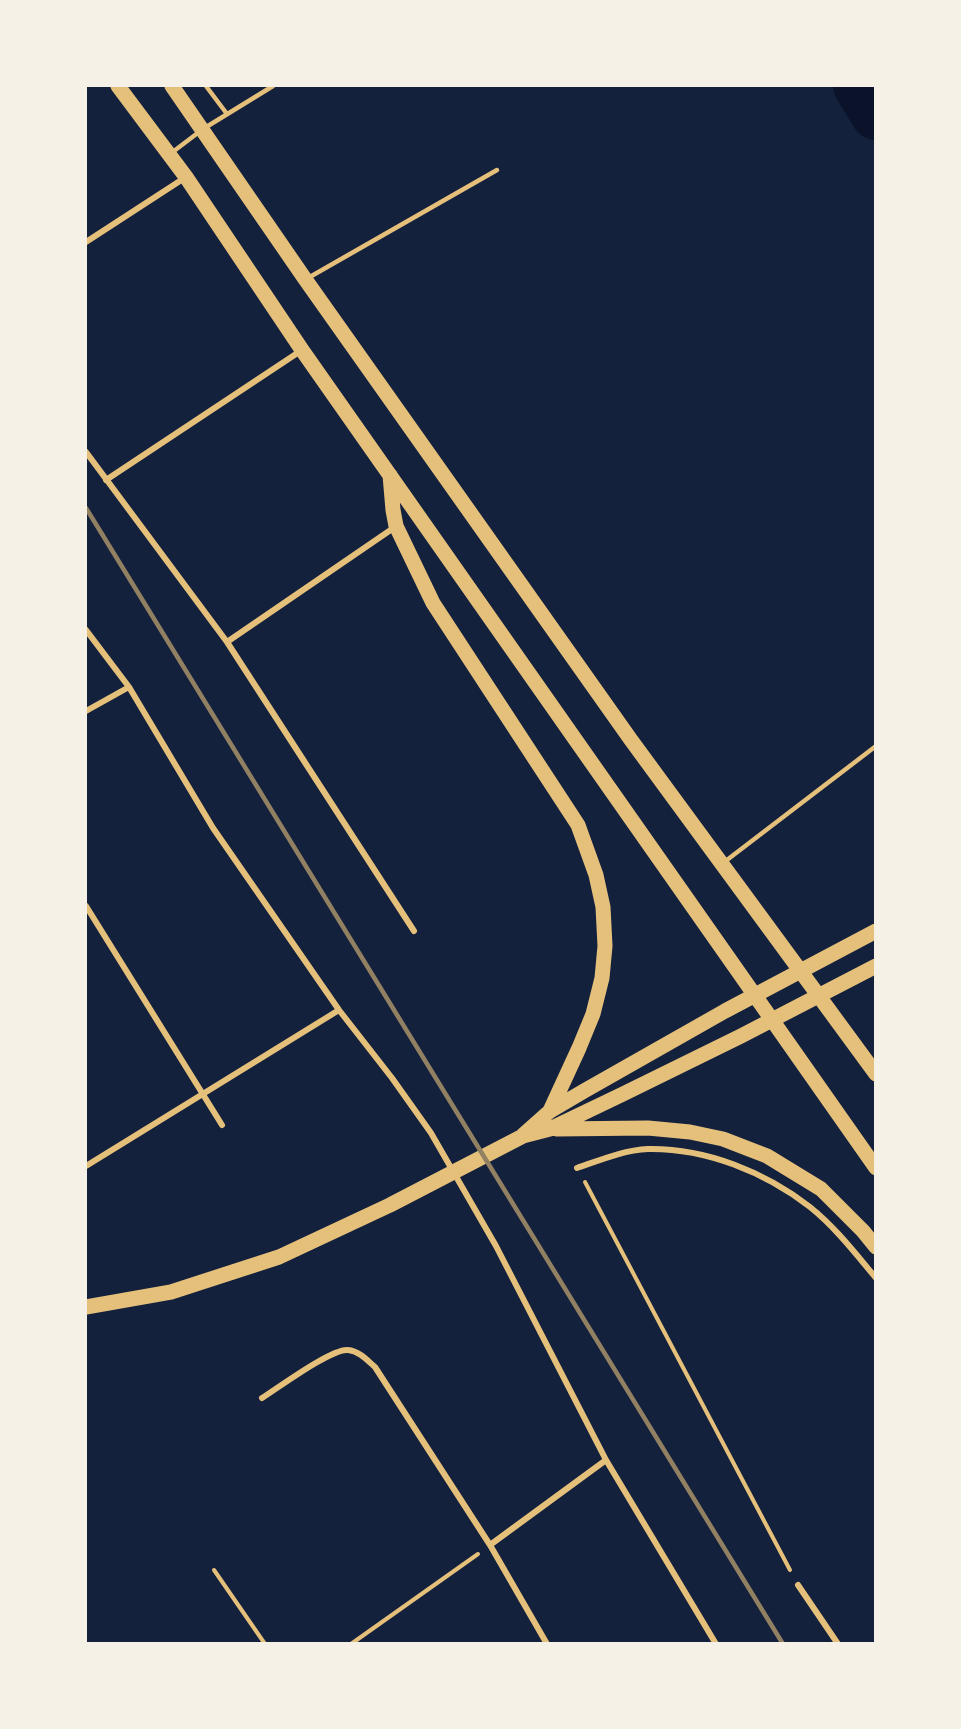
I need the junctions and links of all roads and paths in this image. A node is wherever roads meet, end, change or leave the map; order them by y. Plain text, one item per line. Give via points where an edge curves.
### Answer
1 (118, 86) edge
2 (172, 86) edge
3 (206, 86) edge
4 (273, 86) edge
5 (227, 114) junction
6 (203, 129) junction
7 (170, 154) junction
8 (497, 170) dead end
9 (186, 177) junction
10 (86, 242) edge
11 (306, 279) junction
12 (302, 350) junction
13 (86, 452) edge
14 (390, 475) junction
15 (106, 480) junction
16 (396, 526) junction
17 (86, 630) edge
18 (227, 642) junction
19 (129, 687) junction
20 (86, 711) edge
21 (876, 746) edge
22 (722, 864) junction
23 (86, 906) edge
24 (414, 931) dead end
25 (876, 931) edge
26 (876, 966) edge
27 (339, 1010) junction
28 (876, 1074) edge
29 (202, 1095) junction
30 (550, 1111) junction
31 (222, 1125) dead end
32 (550, 1129) junction
33 (523, 1136) junction
34 (86, 1166) edge
35 (577, 1168) joint
36 (876, 1168) edge
37 (876, 1247) edge
38 (876, 1278) edge
39 (86, 1307) edge
40 (262, 1398) dead end
41 (606, 1460) junction
42 (490, 1545) junction
43 (214, 1570) dead end
44 (798, 1585) joint
45 (265, 1644) edge
46 (351, 1644) edge
47 (547, 1644) edge
48 (716, 1644) edge
49 (838, 1644) edge

1 - 7 main road
2 - 6 main road
3 - 5 lane
4 - 5 lane
5 - 6 lane
6 - 7 lane
6 - 11 main road
7 - 9 main road
8 - 11 lane
9 - 10 street
9 - 12 main road
11 - 22 main road
12 - 14 main road
12 - 15 street
13 - 15 street
14 - 16 main road
14 - 36 main road
15 - 18 street
16 - 18 street
16 - 30 main road via 433,603 578,825 596,875 603,907 602,978 593,1014
17 - 19 street
18 - 24 street
19 - 20 street
19 - 27 street via 213,828
21 - 22 lane
22 - 28 main road
23 - 29 street
25 - 30 main road
26 - 32 main road
27 - 29 street
27 - 41 street via 431,1133 496,1246
29 - 31 street
29 - 34 street
30 - 33 main road
32 - 33 main road
32 - 37 main road via 648,1128 723,1139 767,1156 820,1189
33 - 39 main road via 279,1257 171,1292
35 - 38 street via 648,1149 699,1154 739,1165 810,1207 845,1240
35 - 44 path
40 - 42 street via 334,1352 350,1350 367,1359
41 - 42 street
41 - 48 street
42 - 46 path
42 - 47 street
43 - 45 path
44 - 49 street

